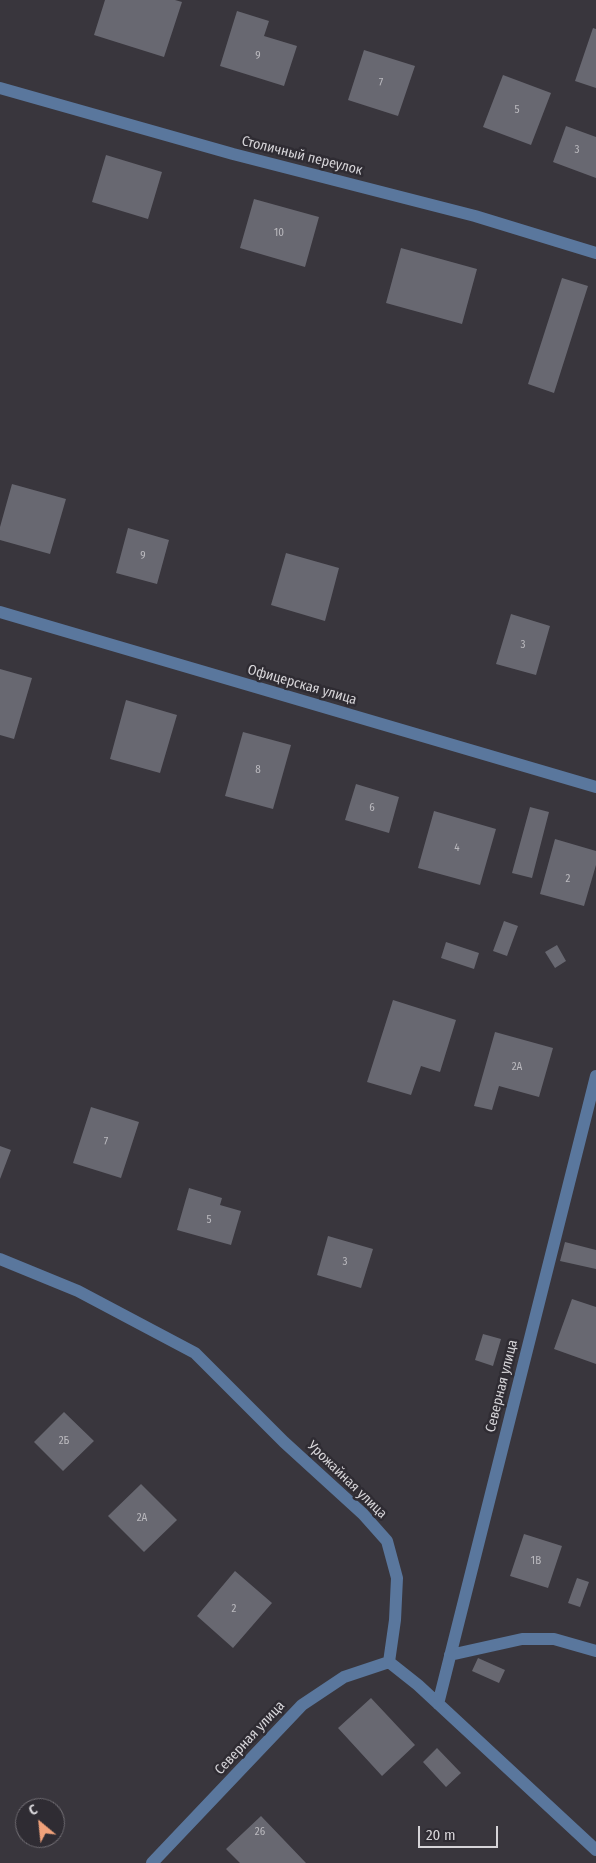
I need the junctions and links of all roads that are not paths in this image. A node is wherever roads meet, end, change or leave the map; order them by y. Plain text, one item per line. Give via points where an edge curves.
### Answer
1 (0, 88) edge
2 (596, 253) edge
3 (0, 612) edge
4 (596, 786) edge
5 (596, 1076) edge
6 (0, 1259) edge
7 (596, 1651) edge
8 (450, 1655) junction
9 (389, 1662) junction
10 (438, 1704) junction
11 (596, 1850) edge
12 (152, 1863) edge

1 - 2 street, Столичный переулок via 233,154 475,216
3 - 4 street, Офицерская улица
5 - 8 street, Северная улица
6 - 9 street, Урожайная улица via 78,1292 195,1353 284,1442 364,1514 387,1541 397,1578
7 - 8 street via 554,1639 522,1639
8 - 10 street, Северная улица
9 - 10 street
9 - 12 street, Северная улица via 344,1678 302,1705
10 - 11 street

